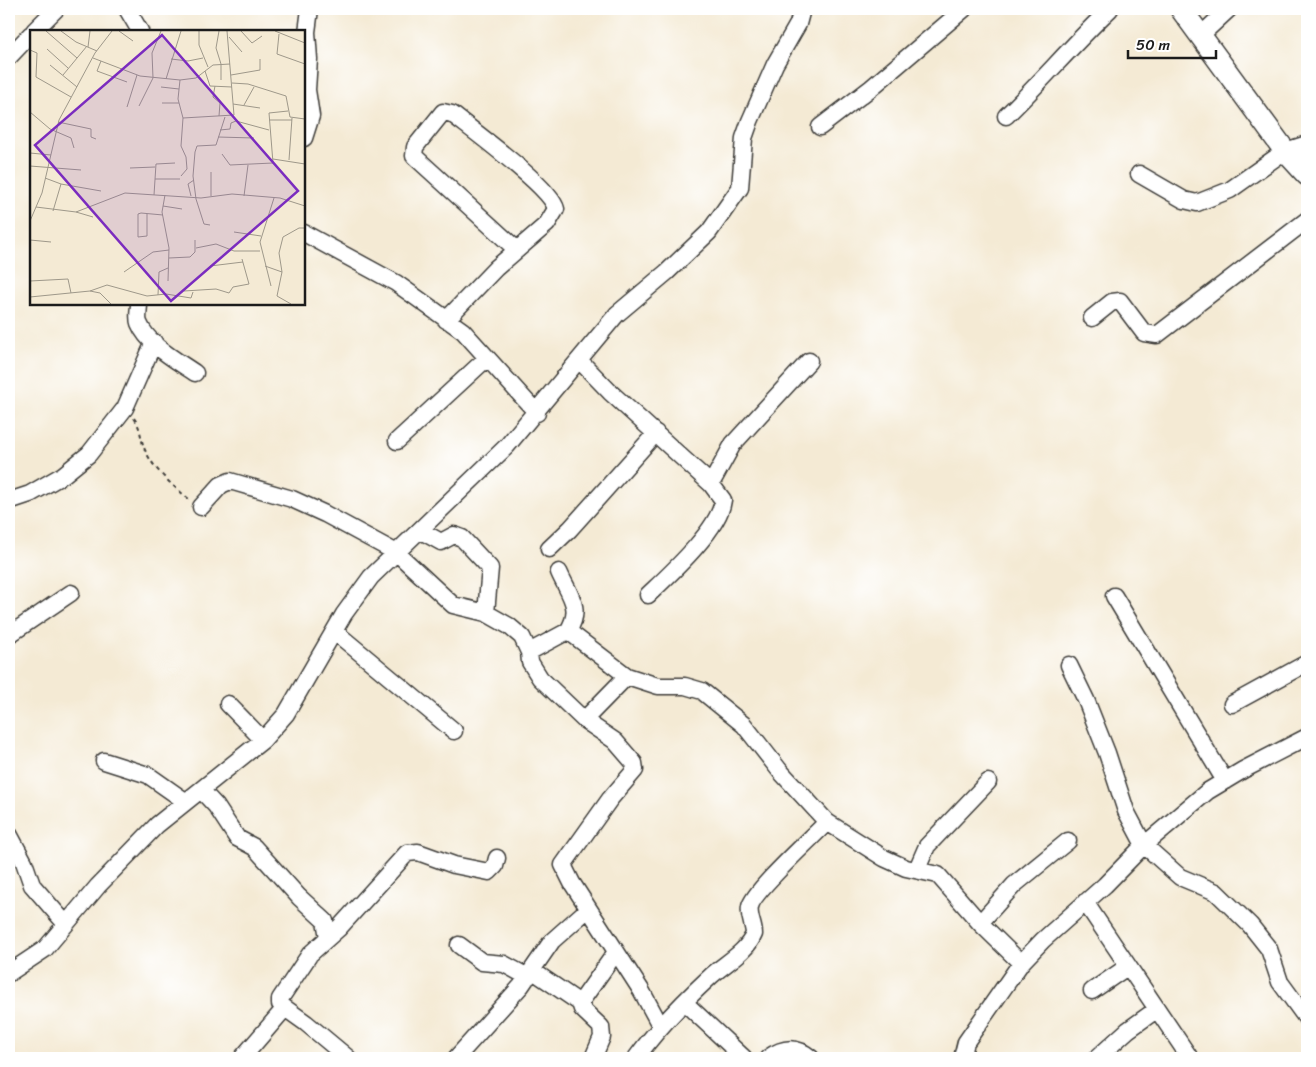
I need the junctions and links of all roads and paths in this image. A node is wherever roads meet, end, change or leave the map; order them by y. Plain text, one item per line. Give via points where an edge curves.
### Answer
1 (56, 9) edge
2 (127, 9) edge
3 (310, 9) edge
4 (802, 9) edge
5 (964, 9) edge
6 (1110, 9) edge
7 (1181, 9) edge
8 (1229, 9) edge
9 (34, 30) edge
10 (139, 30) edge
11 (30, 34) edge
12 (1201, 35) junction
13 (9, 57) edge
14 (1006, 116) dead end
15 (820, 127) dead end
16 (305, 135) edge
17 (1307, 144) edge
18 (1285, 151) junction
19 (1139, 174) dead end
20 (1307, 175) edge
21 (1307, 220) edge
22 (305, 234) edge
23 (517, 250) junction
24 (139, 305) edge
25 (1092, 318) dead end
26 (446, 320) junction
27 (154, 342) junction
28 (487, 358) junction
29 (579, 360) junction
30 (808, 361) dead end
31 (194, 373) dead end
32 (125, 408) junction
33 (537, 413) junction
34 (656, 433) junction
35 (397, 441) dead end
36 (711, 484) junction
37 (9, 501) edge
38 (201, 507) joint
39 (421, 531) junction
40 (549, 550) dead end
41 (397, 553) junction
42 (559, 572) dead end
43 (71, 593) dead end
44 (648, 595) dead end
45 (1114, 596) dead end
46 (486, 613) junction
47 (334, 631) junction
48 (568, 631) junction
49 (9, 635) edge
50 (529, 652) junction
51 (1307, 663) edge
52 (1069, 664) dead end
53 (627, 676) junction
54 (228, 704) dead end
55 (1232, 704) dead end
56 (584, 720) junction
57 (454, 731) dead end
58 (1307, 738) edge
59 (263, 740) junction
60 (104, 761) dead end
61 (1226, 781) junction
62 (988, 782) dead end
63 (201, 790) junction
64 (185, 801) junction
65 (827, 822) junction
66 (9, 834) edge
67 (1068, 841) dead end
68 (1144, 845) junction
69 (497, 858) dead end
70 (917, 869) junction
71 (1085, 902) junction
72 (588, 909) junction
73 (65, 923) junction
74 (980, 923) junction
75 (328, 937) junction
76 (458, 945) dead end
77 (616, 952) junction
78 (1021, 963) junction
79 (1127, 967) junction
80 (9, 973) edge
81 (530, 974) junction
82 (1092, 991) dead end
83 (580, 1003) junction
84 (685, 1003) junction
85 (285, 1008) junction
86 (1156, 1010) junction
87 (1307, 1019) edge
88 (661, 1027) junction
89 (242, 1058) edge
90 (348, 1058) edge
91 (456, 1058) edge
92 (593, 1058) edge
93 (636, 1058) edge
94 (744, 1058) edge
95 (768, 1058) edge
96 (812, 1058) edge
97 (962, 1058) edge
98 (1097, 1058) edge
99 (1190, 1058) edge

1 - 9 street
2 - 10 street
3 - 16 street via 307,90 311,116
4 - 29 street via 798,24 775,64 750,121 744,138 742,182 736,195 709,232 617,314
5 - 15 street
6 - 14 street
7 - 12 main road
8 - 12 street
11 - 13 street
12 - 18 main road
17 - 18 street
18 - 19 street via 1230,190 1197,203 1184,200
18 - 20 main road
21 - 25 street via 1157,334 1144,333 1120,301 1112,302
22 - 26 street via 396,283
23 - 23 street via 547,224 556,212 556,204 525,172 452,114 443,112 415,147 414,156
23 - 26 street
24 - 27 street via 138,322
26 - 28 street via 462,331
27 - 31 street
27 - 32 street
28 - 33 street
28 - 35 street
29 - 33 street
29 - 34 street
30 - 36 street via 733,444
32 - 37 street via 80,463 30,494
32 - 38 path via 137,422 146,453 155,466 178,490
33 - 39 street
34 - 36 street
34 - 40 street
36 - 44 street via 723,500 715,519 678,566
38 - 41 street via 221,485 230,481 307,505
39 - 41 street
39 - 46 street via 441,542 454,535 462,538 490,568
41 - 46 street via 453,605
41 - 47 street via 366,583
42 - 48 street via 576,611
43 - 49 street
45 - 61 street
46 - 50 street via 522,637
47 - 57 street
47 - 59 street via 296,699
48 - 50 street
48 - 53 street
50 - 56 street via 530,662 540,678
51 - 55 street
52 - 68 street via 1086,700 1126,811
53 - 56 street
53 - 65 street via 658,686 685,686 702,691 744,725 780,771
54 - 59 street
56 - 72 street via 608,735 635,766 564,862
58 - 61 street
59 - 63 street
60 - 64 street via 148,775
61 - 68 street via 1193,803
62 - 70 street via 928,846
63 - 64 street
63 - 75 street via 237,838 254,847 325,921
64 - 73 street via 157,825
65 - 70 street via 884,858 906,868
65 - 84 street via 752,901 750,912 754,934 743,950
66 - 73 street via 32,885
67 - 74 street via 1014,885
68 - 71 street
68 - 87 street via 1180,877 1216,892 1250,925 1269,949 1280,982
69 - 75 street via 489,872 454,865 418,852 407,853
70 - 74 street via 938,875
71 - 78 street
71 - 79 street
72 - 77 street
72 - 81 street via 552,941
73 - 80 street via 45,948
74 - 78 street
75 - 85 street via 310,954 284,992 279,1002
76 - 81 street via 482,962 504,964
77 - 83 street
77 - 88 street
78 - 97 street via 966,1042
79 - 82 street
79 - 86 street
81 - 83 street
81 - 91 street
83 - 92 street via 582,1010 601,1027 602,1037
84 - 88 street
84 - 94 street
85 - 89 street
85 - 90 street
86 - 98 street
86 - 99 street
88 - 93 street
95 - 96 street via 790,1048

